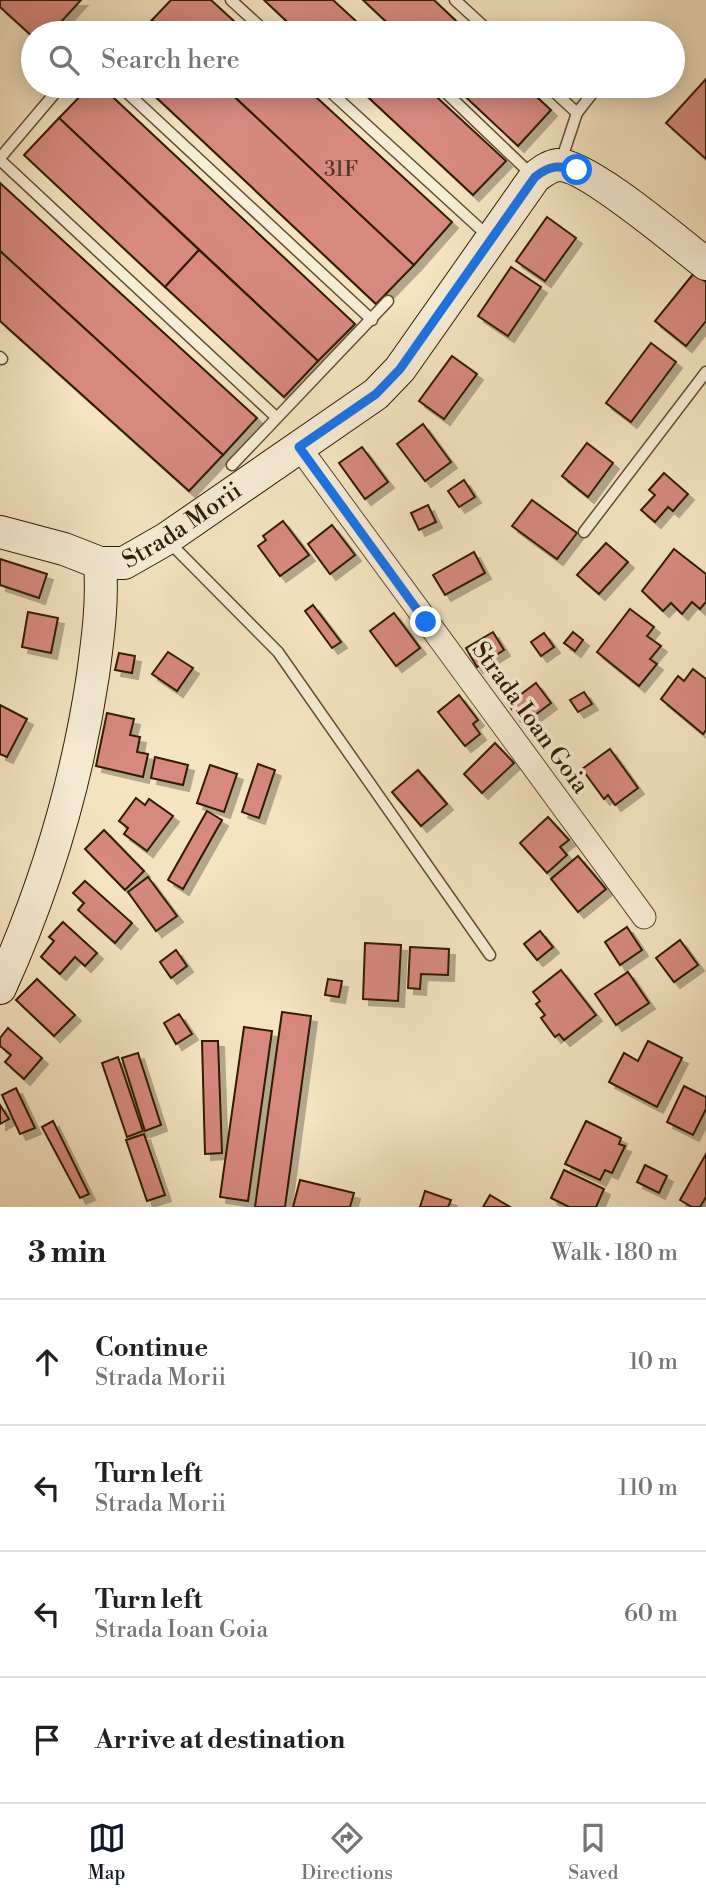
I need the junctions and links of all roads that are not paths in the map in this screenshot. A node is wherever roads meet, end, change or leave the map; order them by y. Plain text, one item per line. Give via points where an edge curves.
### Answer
1 (231, 0) edge
2 (455, 0) edge
3 (254, 21) edge
4 (478, 21) edge
5 (51, 98) edge
6 (133, 98) edge
7 (337, 98) edge
8 (454, 98) edge
9 (561, 98) edge
10 (589, 98) edge
11 (578, 113) junction
12 (0, 159) edge
13 (547, 171) junction
14 (490, 238) junction
15 (706, 264) edge
16 (388, 301) dead end
17 (372, 320) junction
18 (706, 372) edge
19 (276, 417) junction
20 (299, 447) junction
21 (232, 465) dead end
22 (0, 532) edge
23 (584, 532) dead end
24 (166, 539) junction
25 (100, 563) junction
26 (644, 918) dead end
27 (490, 955) dead end
28 (0, 988) edge

1 - 3 lane
2 - 4 lane
5 - 12 lane
6 - 17 lane
7 - 14 lane
8 - 13 lane
9 - 11 lane
10 - 11 lane
11 - 13 lane
12 - 19 lane
13 - 14 street, Strada Morii
13 - 15 street via 594,179
14 - 20 street, Strada Morii via 400,369 376,394
16 - 17 lane
17 - 19 lane
18 - 23 lane
19 - 21 lane
20 - 24 street, Strada Morii
20 - 26 street, Strada Ioan Goia
22 - 25 street
24 - 25 street, Strada Morii via 124,563
24 - 27 lane via 278,652
25 - 28 street, Strada Morii via 103,597 80,745 43,880

